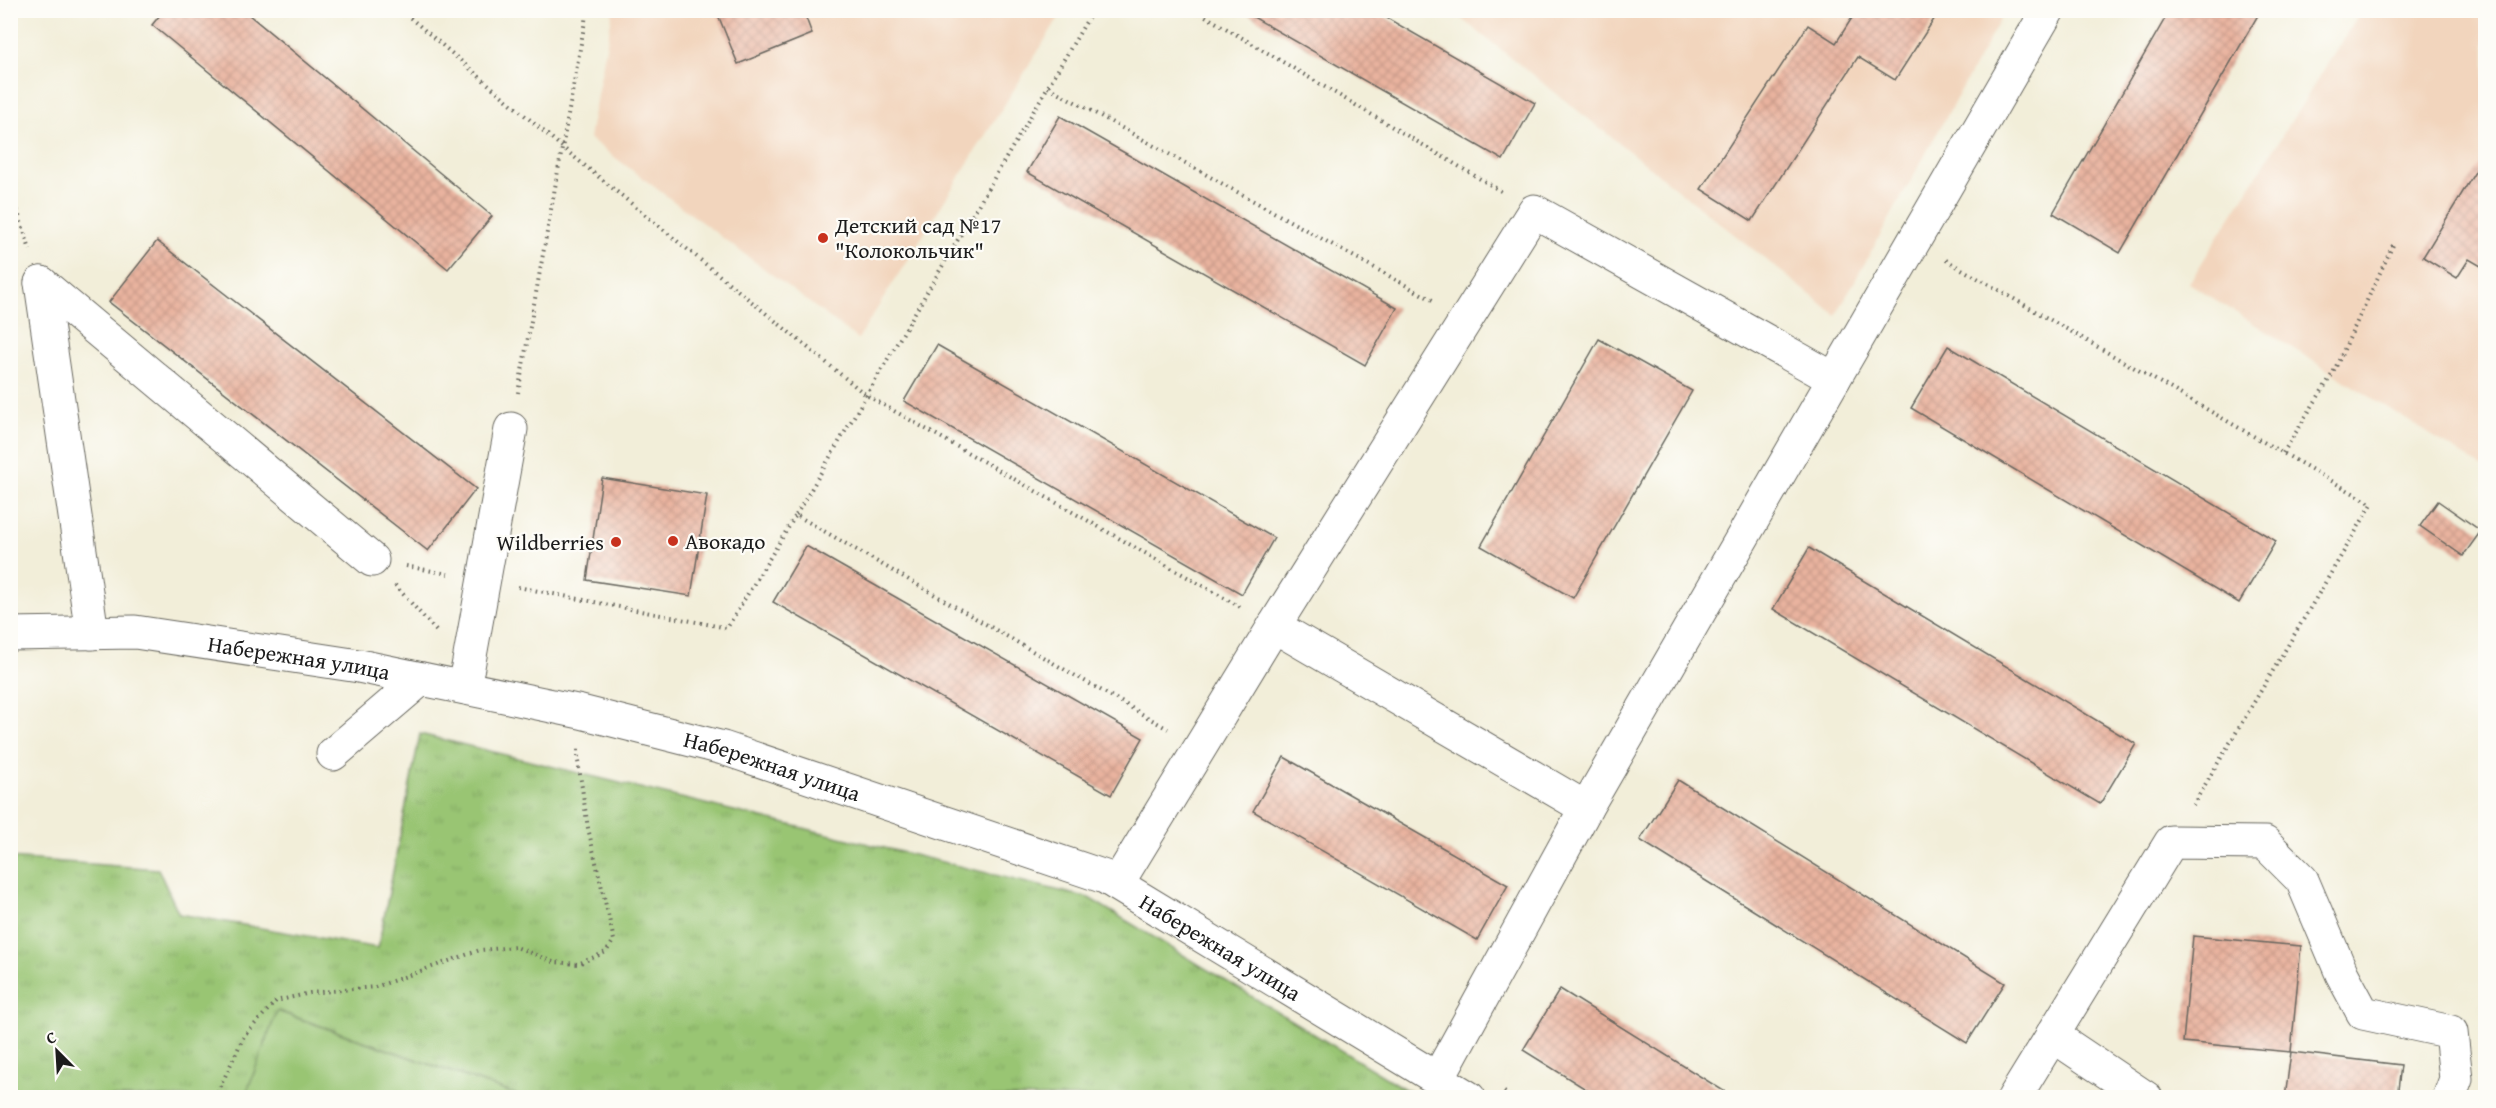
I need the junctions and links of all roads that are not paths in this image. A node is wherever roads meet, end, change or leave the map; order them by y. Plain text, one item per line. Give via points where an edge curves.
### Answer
1 (2048, 10) edge
2 (1834, 379) junction
3 (511, 429) road end
4 (372, 560) road end
5 (1274, 626) junction
6 (92, 633) junction
7 (10, 634) edge
8 (466, 677) junction
9 (421, 679) junction
10 (333, 754) dead end
11 (1586, 807) junction
12 (1117, 884) junction
13 (2052, 1035) junction
14 (1438, 1078) junction
15 (1469, 1098) edge
16 (2014, 1098) edge
17 (2146, 1098) edge
18 (2449, 1098) edge

1 - 2 street
2 - 5 street via 1534,211
2 - 11 street
3 - 8 street
4 - 6 street via 41,283
5 - 11 street
5 - 12 street
6 - 7 street, Набережная улица
6 - 9 street, Набережная улица via 135,632
8 - 9 street, Набережная улица
8 - 12 street, Набережная улица via 581,712 723,748 984,834
9 - 10 street
11 - 14 street
12 - 14 street, Набережная улица
13 - 16 street
13 - 17 street
13 - 18 street via 2171,842 2265,843 2302,879 2363,1013 2451,1032 2456,1079
14 - 15 street, Набережная улица

